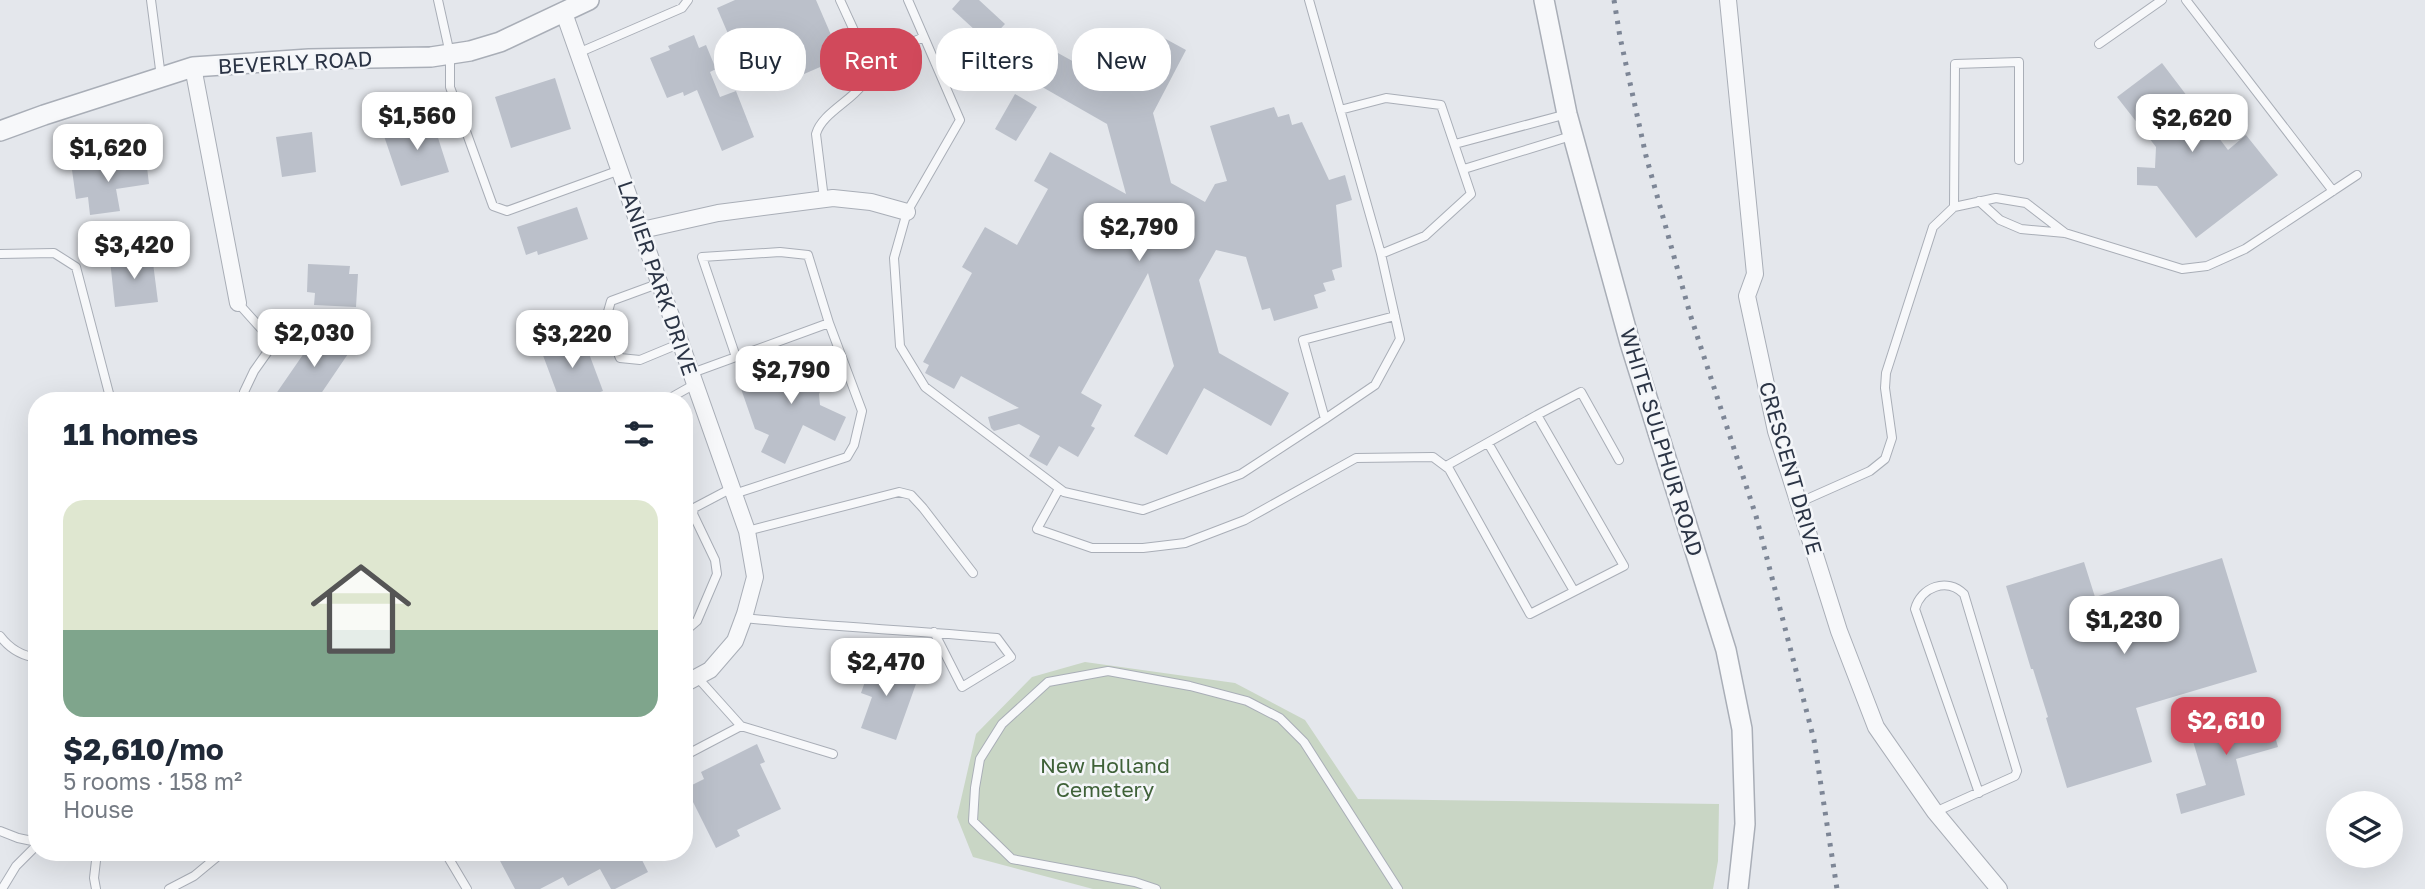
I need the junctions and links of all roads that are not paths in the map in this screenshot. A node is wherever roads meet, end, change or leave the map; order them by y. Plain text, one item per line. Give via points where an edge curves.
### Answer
1 (151, 0) edge
2 (438, 0) edge
3 (589, 0) edge
4 (688, 0) edge
5 (840, 0) edge
6 (908, 0) edge
7 (1309, 0) edge
8 (1544, 0) edge
9 (1728, 0) edge
10 (2162, 0) edge
11 (2186, 0) edge
12 (564, 13) junction
13 (853, 28) edge
14 (924, 37) joint
15 (2099, 44) dead end
16 (578, 53) junction
17 (450, 54) junction
18 (193, 67) junction
19 (161, 77) junction
20 (855, 91) edge
21 (1340, 110) junction
22 (1567, 114) junction
23 (0, 131) edge
24 (1572, 135) junction
25 (1455, 144) junction
26 (2019, 160) dead end
27 (1464, 169) junction
28 (620, 170) junction
29 (2357, 175) dead end
30 (2333, 191) junction
31 (824, 199) junction
32 (1979, 201) junction
33 (1954, 207) junction
34 (907, 212) junction
35 (642, 230) junction
36 (2065, 233) junction
37 (0, 254) edge
38 (1381, 254) junction
39 (660, 283) junction
40 (238, 303) joint
41 (1395, 316) junction
42 (829, 323) junction
43 (681, 344) junction
44 (736, 357) junction
45 (694, 378) junction
46 (109, 392) edge
47 (244, 392) edge
48 (676, 392) edge
49 (1537, 415) junction
50 (1325, 419) junction
51 (1488, 443) junction
52 (1619, 460) dead end
53 (1446, 466) junction
54 (1059, 489) junction
55 (733, 491) junction
56 (1798, 503) junction
57 (693, 514) edge
58 (693, 514) edge
59 (747, 531) junction
60 (973, 573) dead end
61 (1574, 591) junction
62 (744, 618) junction
63 (693, 624) edge
64 (934, 632) junction
65 (0, 636) edge
66 (28, 657) edge
67 (693, 679) edge
68 (693, 684) edge
69 (741, 726) junction
70 (693, 750) edge
71 (833, 754) dead end
72 (1979, 793) junction
73 (1935, 812) junction
74 (0, 831) edge
75 (28, 841) edge
76 (28, 853) edge
77 (96, 861) edge
78 (212, 861) edge
79 (451, 861) edge
80 (2, 889) edge
81 (96, 889) edge
82 (169, 889) edge
83 (467, 889) edge
84 (1156, 889) edge
85 (1398, 889) edge
86 (1738, 889) edge
87 (1999, 889) edge

1 - 19 lane
2 - 17 lane
3 - 12 street, BEVERLY ROAD
4 - 16 lane via 682,8
5 - 13 lane
6 - 14 lane
7 - 21 lane
8 - 22 street, WHITE SULPHUR ROAD
9 - 56 street, CRESCENT DRIVE via 1755,274 1748,296 1776,431
10 - 15 lane
11 - 30 lane
12 - 16 street, LANIER PARK DRIVE
12 - 17 street, BEVERLY ROAD via 500,42
14 - 34 lane via 960,120
16 - 28 street, LANIER PARK DRIVE
17 - 18 street, BEVERLY ROAD
17 - 28 lane via 450,87 493,206 508,211
18 - 19 street, BEVERLY ROAD
18 - 40 street
19 - 23 street, BEVERLY ROAD
20 - 31 lane via 818,124
21 - 25 lane via 1386,98 1441,105
21 - 38 lane
22 - 24 street, WHITE SULPHUR ROAD
22 - 25 lane
24 - 27 lane
24 - 86 street, WHITE SULPHUR ROAD via 1630,343 1726,650 1742,729 1745,824
25 - 27 lane
26 - 33 lane via 2019,62 1955,64
27 - 38 lane via 1471,194 1425,236
28 - 35 street, LANIER PARK DRIVE
29 - 30 lane
30 - 36 lane via 2245,249 2207,266 2182,269
31 - 34 street via 871,202
31 - 35 street via 718,213
32 - 33 lane
32 - 36 lane via 2021,229
32 - 36 lane via 1996,198 2026,203
33 - 56 lane via 1933,227 1886,373 1892,438 1885,459 1870,471
34 - 54 lane via 894,258 900,345 925,387
35 - 39 street, LANIER PARK DRIVE
37 - 46 lane via 54,253 76,267
38 - 41 lane
39 - 43 street, LANIER PARK DRIVE
39 - 43 lane via 611,301 605,322 620,358 640,360
40 - 47 lane via 266,334 271,347
41 - 50 lane via 1400,339 1375,385
41 - 50 lane via 1303,340
42 - 44 lane
42 - 44 lane via 808,255 780,252 702,257
42 - 55 lane via 862,411 854,445 847,457
43 - 45 street, LANIER PARK DRIVE
44 - 45 lane
45 - 48 lane
45 - 55 street, LANIER PARK DRIVE
49 - 51 lane
49 - 52 lane via 1581,392
49 - 61 lane via 1624,566
50 - 54 lane via 1241,474 1143,510
51 - 53 lane
51 - 61 lane
53 - 54 lane via 1433,457 1356,458 1245,520 1185,543 1143,548 1092,548 1037,528
53 - 61 lane via 1530,614
55 - 57 lane via 694,508
55 - 59 street, LANIER PARK DRIVE
56 - 73 street, CRESCENT DRIVE via 1875,727
58 - 63 lane via 717,574
59 - 60 lane via 899,492 911,495 923,508
59 - 62 street, LANIER PARK DRIVE via 755,577
62 - 64 lane
62 - 67 street, LANIER PARK DRIVE via 735,640 710,670
64 - 64 lane via 997,638 1011,657 962,687
65 - 66 lane
68 - 69 lane
69 - 70 lane
69 - 71 lane
72 - 72 lane via 2017,771 1964,594 1949,585 1924,591 1915,609
72 - 73 lane
73 - 87 street, CRESCENT DRIVE
74 - 75 lane
76 - 80 lane
77 - 81 lane
78 - 82 lane
79 - 83 lane
84 - 85 lane via 1013,859 974,821 980,759 1002,724 1048,682 1108,671 1247,701 1280,718 1304,742

